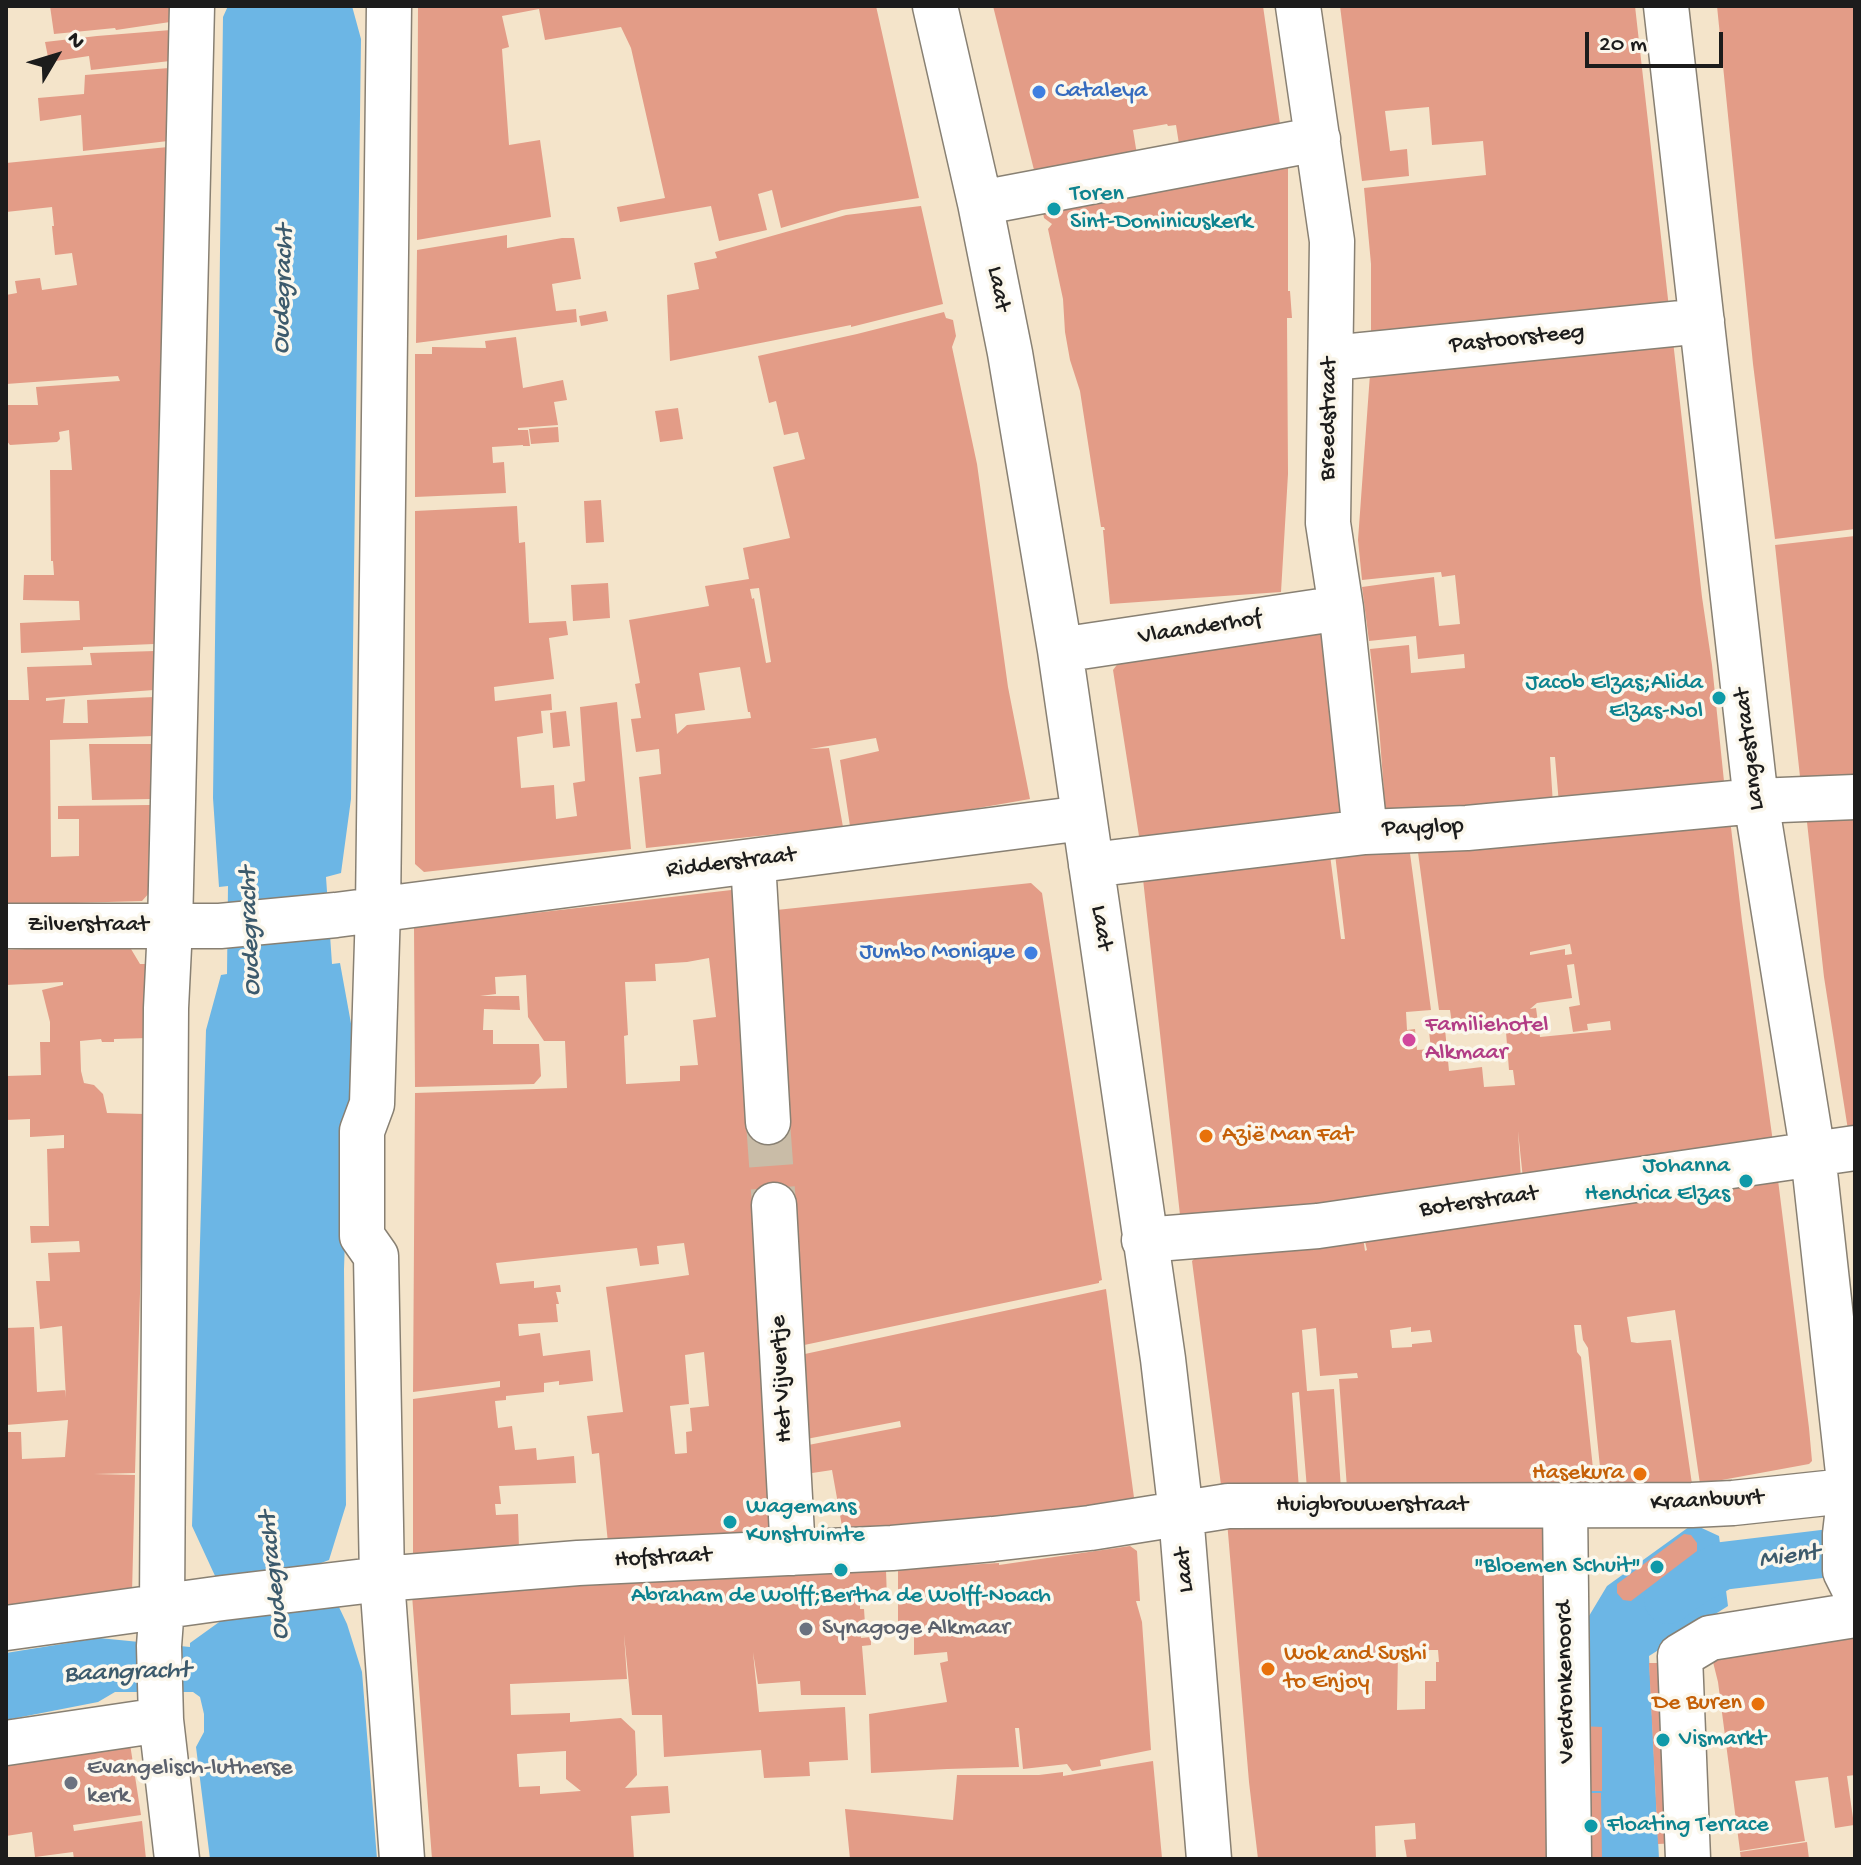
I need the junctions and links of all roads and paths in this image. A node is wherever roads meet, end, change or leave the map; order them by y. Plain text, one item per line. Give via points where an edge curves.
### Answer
1 (192, 6) edge
2 (389, 6) edge
3 (935, 6) edge
4 (1298, 6) edge
5 (1666, 6) edge
6 (1318, 139) junction
7 (980, 203) junction
8 (1702, 321) junction
9 (1332, 358) junction
10 (1341, 608) junction
11 (1060, 650) junction
12 (1855, 797) edge
13 (1756, 801) junction
14 (1083, 818) junction
15 (1365, 832) junction
16 (753, 861) junction
17 (1091, 865) junction
18 (378, 909) junction
19 (6, 926) edge
20 (220, 926) joint
21 (170, 927) junction
22 (768, 1122) tunnel mouth
23 (1855, 1148) edge
24 (1813, 1154) junction
25 (774, 1205) tunnel mouth
26 (1144, 1240) junction
27 (1852, 1490) edge
28 (1180, 1502) junction
29 (1565, 1505) junction
30 (793, 1553) junction
31 (382, 1579) junction
32 (1855, 1591) edge
33 (1855, 1615) edge
34 (160, 1626) junction
35 (6, 1628) edge
36 (161, 1720) junction
37 (6, 1743) edge
38 (177, 1859) edge
39 (402, 1859) edge
40 (1209, 1859) edge
41 (1569, 1859) edge
42 (1688, 1859) edge

1 - 21 street
2 - 18 street
3 - 7 street, Laat
4 - 6 street, Breedstraat
5 - 8 street, Langestraat
6 - 7 street
6 - 9 street, Breedstraat via 1332,241
7 - 11 street, Laat
8 - 9 street, Pastoorsteeg
8 - 13 street, Langestraat
9 - 10 street, Breedstraat via 1328,523
10 - 11 street, Vlaanderhof
10 - 15 street, Breedstraat
11 - 14 street, Laat
12 - 13 street, Payglop
13 - 15 street, Payglop via 1467,828
13 - 24 street, Langestraat
14 - 16 street, Ridderstraat
14 - 17 street, Laat
15 - 17 street, Payglop
16 - 18 street, Ridderstraat
16 - 22 street
17 - 26 street, Laat
18 - 20 street, Ridderstraat
18 - 31 street via 372,1104 362,1131 362,1236 376,1256
19 - 21 street, Zilverstraat
20 - 21 street, Zilverstraat
21 - 34 street
23 - 24 street, Boterstraat
24 - 26 street, Boterstraat via 1318,1226
24 - 27 street, Langestraat
25 - 30 street, Het Vijvertje
26 - 28 street, Laat
27 - 29 street, Kraanbuurt via 1733,1503
27 - 32 street, Langestraat via 1845,1571
28 - 29 street, Huigbrouwerstraat
28 - 30 street, Hofstraat via 1090,1528
28 - 40 street, Laat
29 - 41 street, Verdronkenoord
30 - 31 street, Hofstraat
31 - 34 street, Hofstraat via 223,1598
31 - 39 street
33 - 42 street via 1710,1638 1680,1656
34 - 35 street
34 - 36 street
36 - 37 street
36 - 38 street

